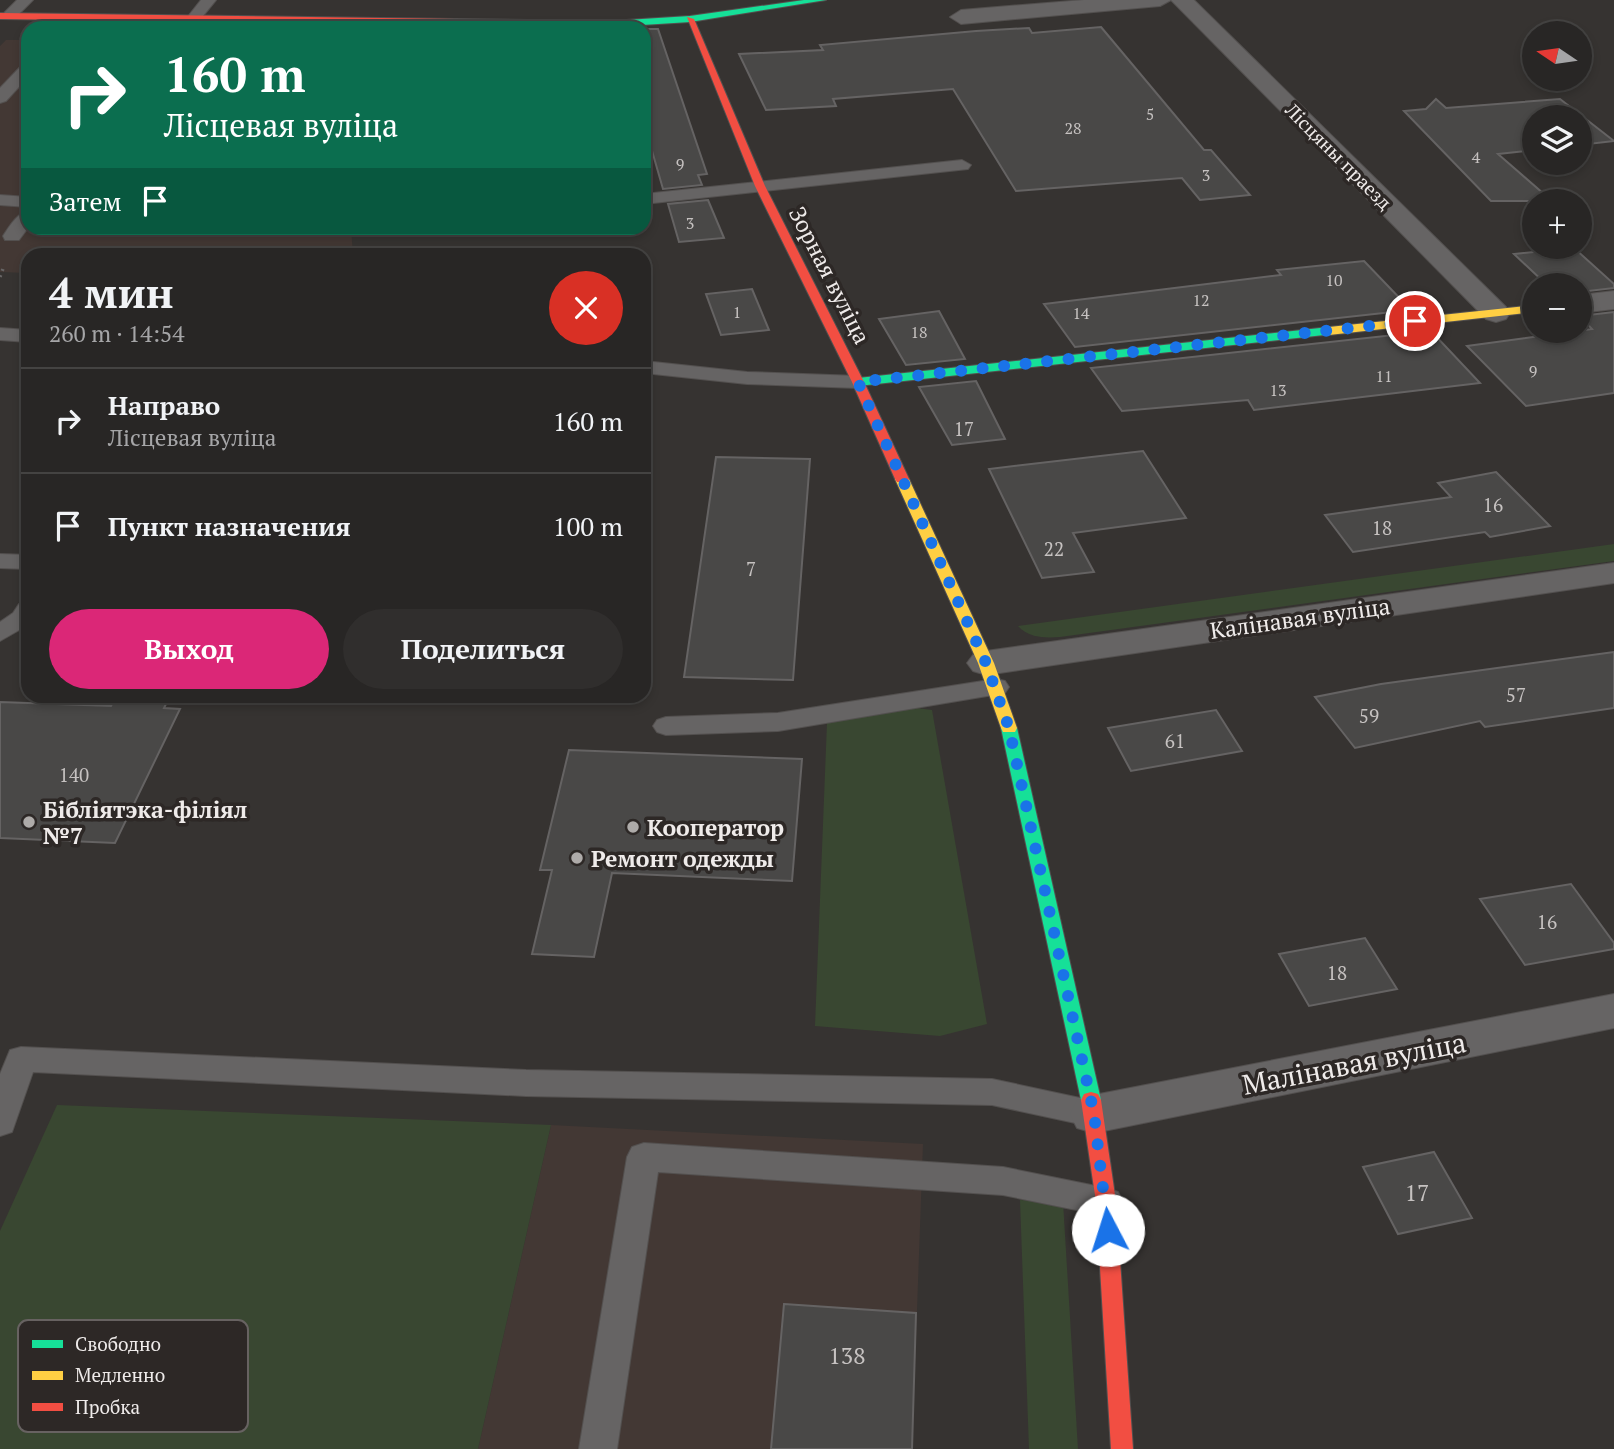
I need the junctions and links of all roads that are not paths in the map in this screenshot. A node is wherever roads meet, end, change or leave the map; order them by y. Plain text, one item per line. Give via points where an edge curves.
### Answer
1 (26, 0) edge
2 (209, 0) edge
3 (822, 0) edge
4 (1160, 0) edge
5 (1182, 0) edge
6 (4, 16) edge
7 (961, 17) dead end
8 (193, 19) junction
9 (690, 19) junction
10 (53, 21) edge
11 (132, 21) edge
12 (359, 21) edge
13 (651, 21) edge
14 (21, 76) edge
15 (0, 98) edge
16 (962, 165) dead end
17 (760, 186) junction
18 (651, 198) edge
19 (0, 200) edge
20 (21, 202) edge
21 (21, 225) edge
22 (12, 236) dead end
23 (1614, 300) edge
24 (1592, 302) edge
25 (1522, 310) edge
26 (1496, 313) junction
27 (0, 334) edge
28 (21, 335) edge
29 (651, 368) edge
30 (858, 382) junction
31 (0, 561) edge
32 (21, 562) edge
33 (1614, 573) edge
34 (21, 619) edge
35 (0, 633) edge
36 (991, 675) junction
37 (666, 726) dead end
38 (1614, 1012) edge
39 (21, 1059) joint
40 (1094, 1114) junction
41 (0, 1123) edge
42 (1106, 1202) junction
43 (598, 1449) edge
44 (1122, 1449) edge

1 - 6 lane
2 - 8 lane
3 - 9 street
4 - 7 street
5 - 26 street, Лісцяны праезд
6 - 10 street
8 - 11 street
8 - 12 street
9 - 13 street
9 - 17 street, Зорная вуліца
14 - 15 lane
16 - 17 lane
17 - 18 lane
17 - 30 street, Зорная вуліца
19 - 20 lane
21 - 22 lane
23 - 24 street
25 - 26 street
26 - 30 street
27 - 28 lane
29 - 30 lane
30 - 36 street, Зорная вуліца
31 - 32 lane
33 - 36 street, Калінавая вуліца
34 - 35 lane
36 - 37 lane via 778,722
36 - 40 street, Зорная вуліца via 1009,728
38 - 40 street, Малінавая вуліца
39 - 40 lane via 526,1083 992,1092
39 - 41 lane
40 - 42 street, Зорная вуліца
42 - 43 lane via 1003,1181 644,1157
42 - 44 street, Зорная вуліца

